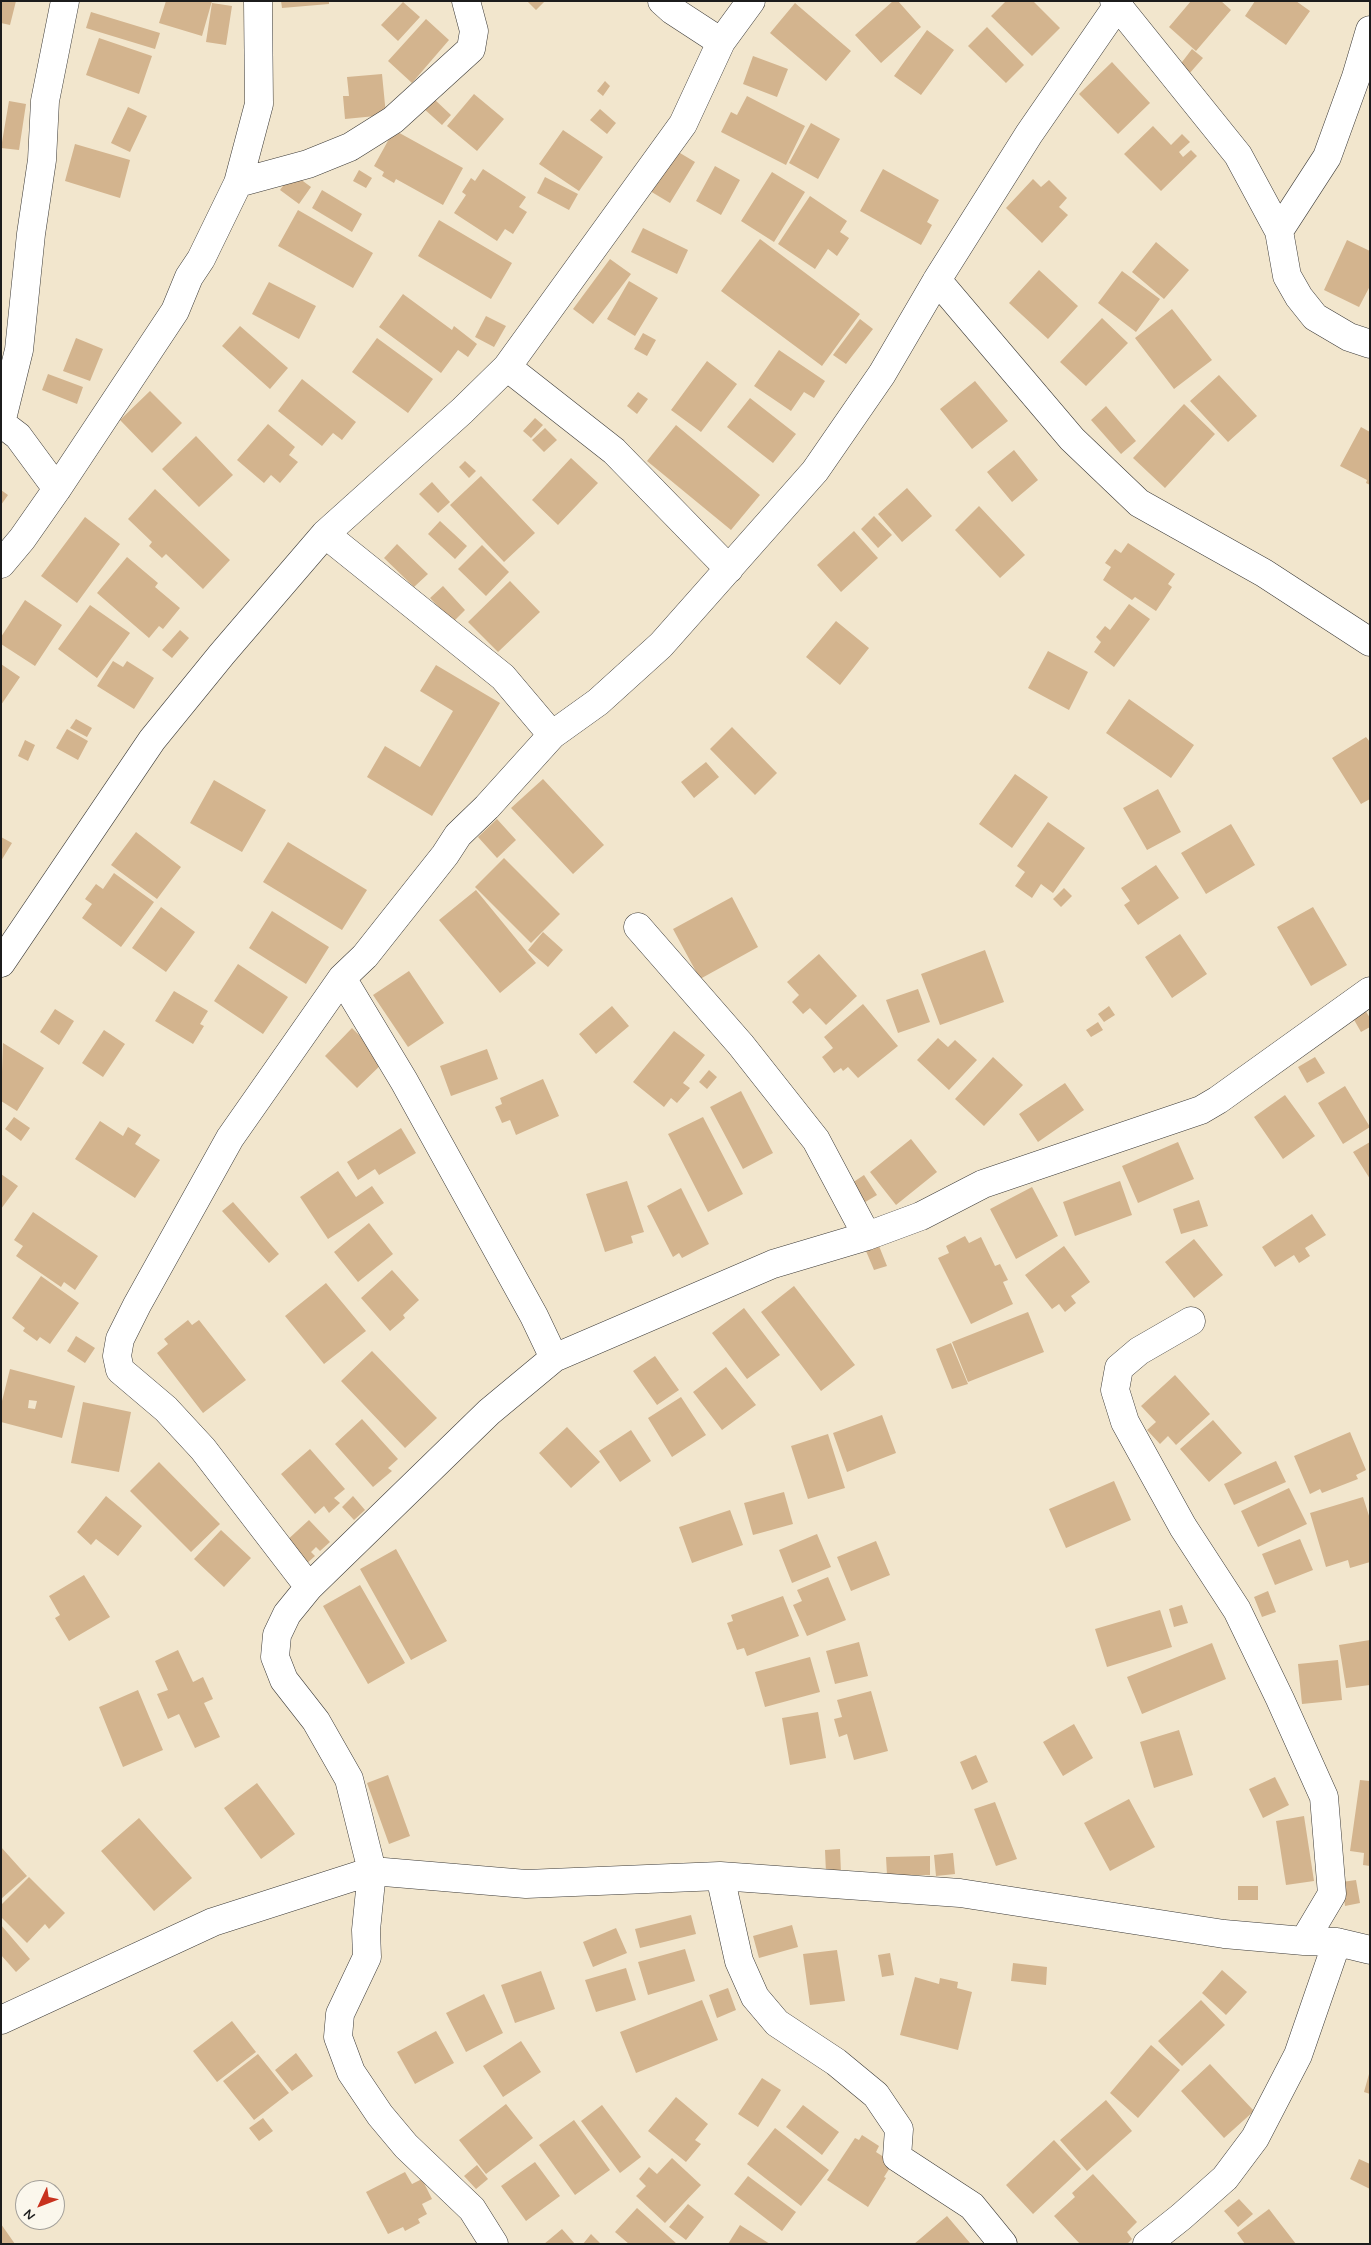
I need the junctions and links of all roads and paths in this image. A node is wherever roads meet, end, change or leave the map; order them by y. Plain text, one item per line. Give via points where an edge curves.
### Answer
1 (65, 1) edge
2 (258, 1) edge
3 (466, 1) edge
4 (662, 1) edge
5 (750, 1) edge
6 (1116, 3) edge
7 (1370, 30) edge
8 (721, 42) junction
9 (238, 183) junction
10 (1279, 231) junction
11 (937, 280) junction
12 (1370, 344) edge
13 (507, 367) junction
14 (1, 423) edge
15 (57, 489) junction
16 (325, 534) junction
17 (1, 564) edge
18 (729, 569) junction
19 (1370, 642) edge
20 (552, 735) junction
21 (638, 927) dead end
22 (1, 963) edge
23 (342, 978) junction
24 (1370, 991) edge
25 (867, 1236) junction
26 (1191, 1321) dead end
27 (554, 1358) junction
28 (309, 1587) junction
29 (372, 1871) junction
30 (720, 1876) junction
31 (1304, 1941) junction
32 (1337, 1942) junction
33 (1370, 1950) edge
34 (1, 2020) edge
35 (494, 2244) edge
36 (1003, 2244) edge
37 (1147, 2244) edge

1 - 14 street via 45,101 42,160 19,350
2 - 9 street via 259,104
3 - 9 street via 474,31 471,49 393,120 350,147 308,164
4 - 8 street
5 - 8 street
6 - 10 street via 1238,155
6 - 11 street
7 - 10 street via 1326,157
8 - 13 street via 682,124
9 - 15 street via 189,277 176,312
10 - 12 street via 1287,276 1315,317 1349,337
11 - 18 street via 882,374 815,471
11 - 19 street via 1072,439 1139,503 1264,573
13 - 16 street via 462,412
13 - 18 street via 614,452
14 - 15 street via 18,436
15 - 17 street
16 - 20 street via 503,676
16 - 22 street via 152,740
18 - 20 street via 662,645 598,702
20 - 23 street via 458,835 365,956
21 - 25 street via 740,1045 816,1140
23 - 27 street via 404,1081
23 - 28 street via 230,1138 137,1305 120,1339 116,1356 120,1370 166,1409 203,1449
24 - 25 street via 1201,1110 983,1184 922,1216
25 - 27 street via 774,1264
26 - 31 street via 1139,1351 1119,1368 1115,1390 1125,1422 1183,1527 1237,1610 1324,1797 1332,1894
27 - 28 street via 489,1412
28 - 29 street via 287,1614 277,1635 275,1657 284,1680 316,1721 349,1779
29 - 30 street via 526,1884
29 - 34 street via 213,1922
29 - 35 street via 366,1930 367,1957 340,2014 338,2037 351,2072 380,2115 406,2146 472,2209
30 - 31 street via 960,1894 1224,1934
30 - 36 street via 738,1961 755,1997 777,2023 836,2062 876,2094 899,2129 897,2157 972,2206
31 - 32 street
32 - 33 street
32 - 37 street via 1298,2055 1255,2138 1225,2178

